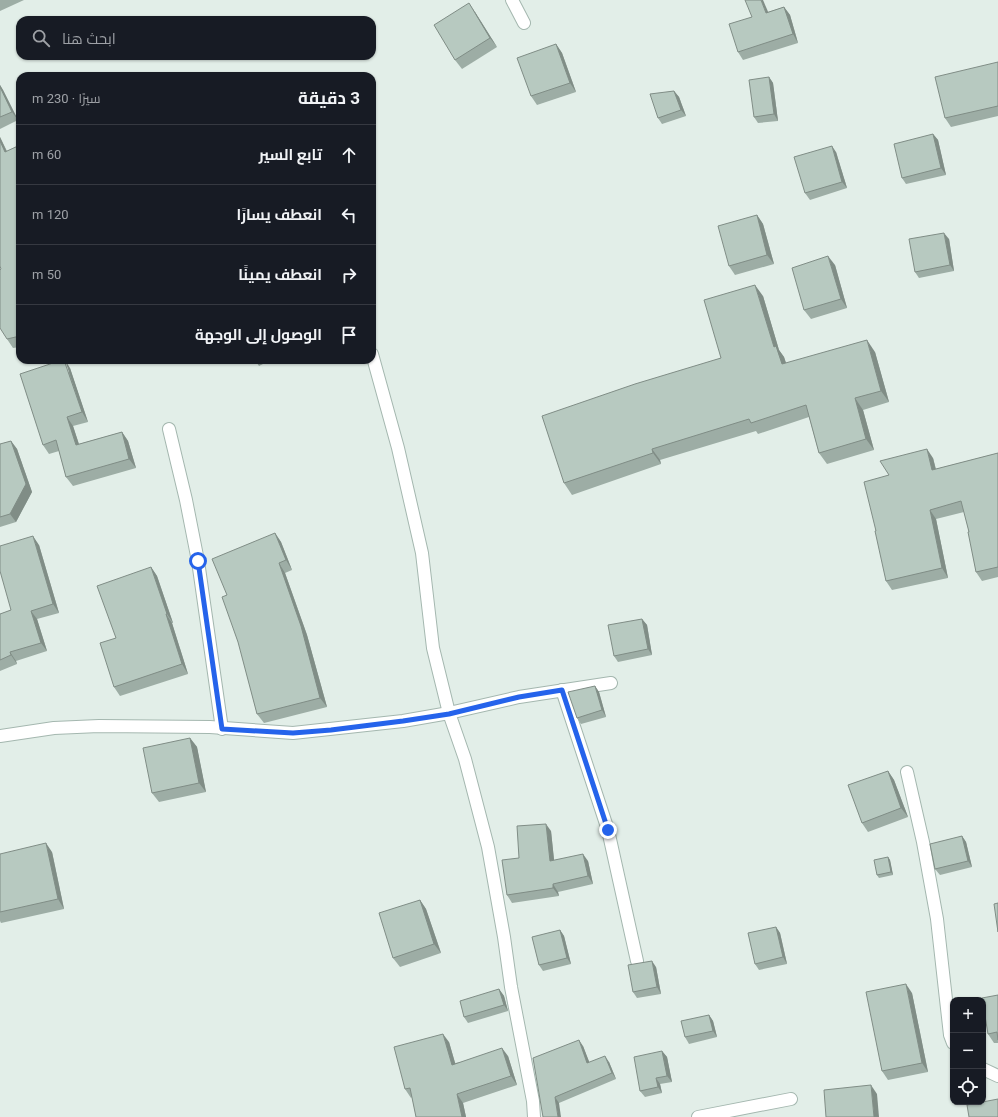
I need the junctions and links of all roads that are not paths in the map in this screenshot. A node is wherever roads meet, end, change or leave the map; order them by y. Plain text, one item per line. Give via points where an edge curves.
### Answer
1 (512, 0) edge
2 (524, 22) dead end
3 (375, 364) edge
4 (169, 429) dead end
5 (611, 683) dead end
6 (562, 690) junction
7 (449, 714) junction
8 (222, 729) junction
9 (0, 736) edge
10 (907, 772) dead end
11 (637, 961) dead end
12 (950, 1035) edge
13 (986, 1070) edge
14 (998, 1076) edge
15 (791, 1099) dead end
16 (534, 1117) edge
17 (698, 1117) edge

1 - 2 street
3 - 7 street via 398,448 422,553 433,648
4 - 8 street via 198,561
5 - 6 street
6 - 7 street via 519,697
6 - 11 street via 608,830
7 - 8 street via 293,733
7 - 16 street via 465,759 488,847
8 - 9 street via 99,726 54,728
10 - 12 street via 937,919
13 - 14 street
15 - 17 street

